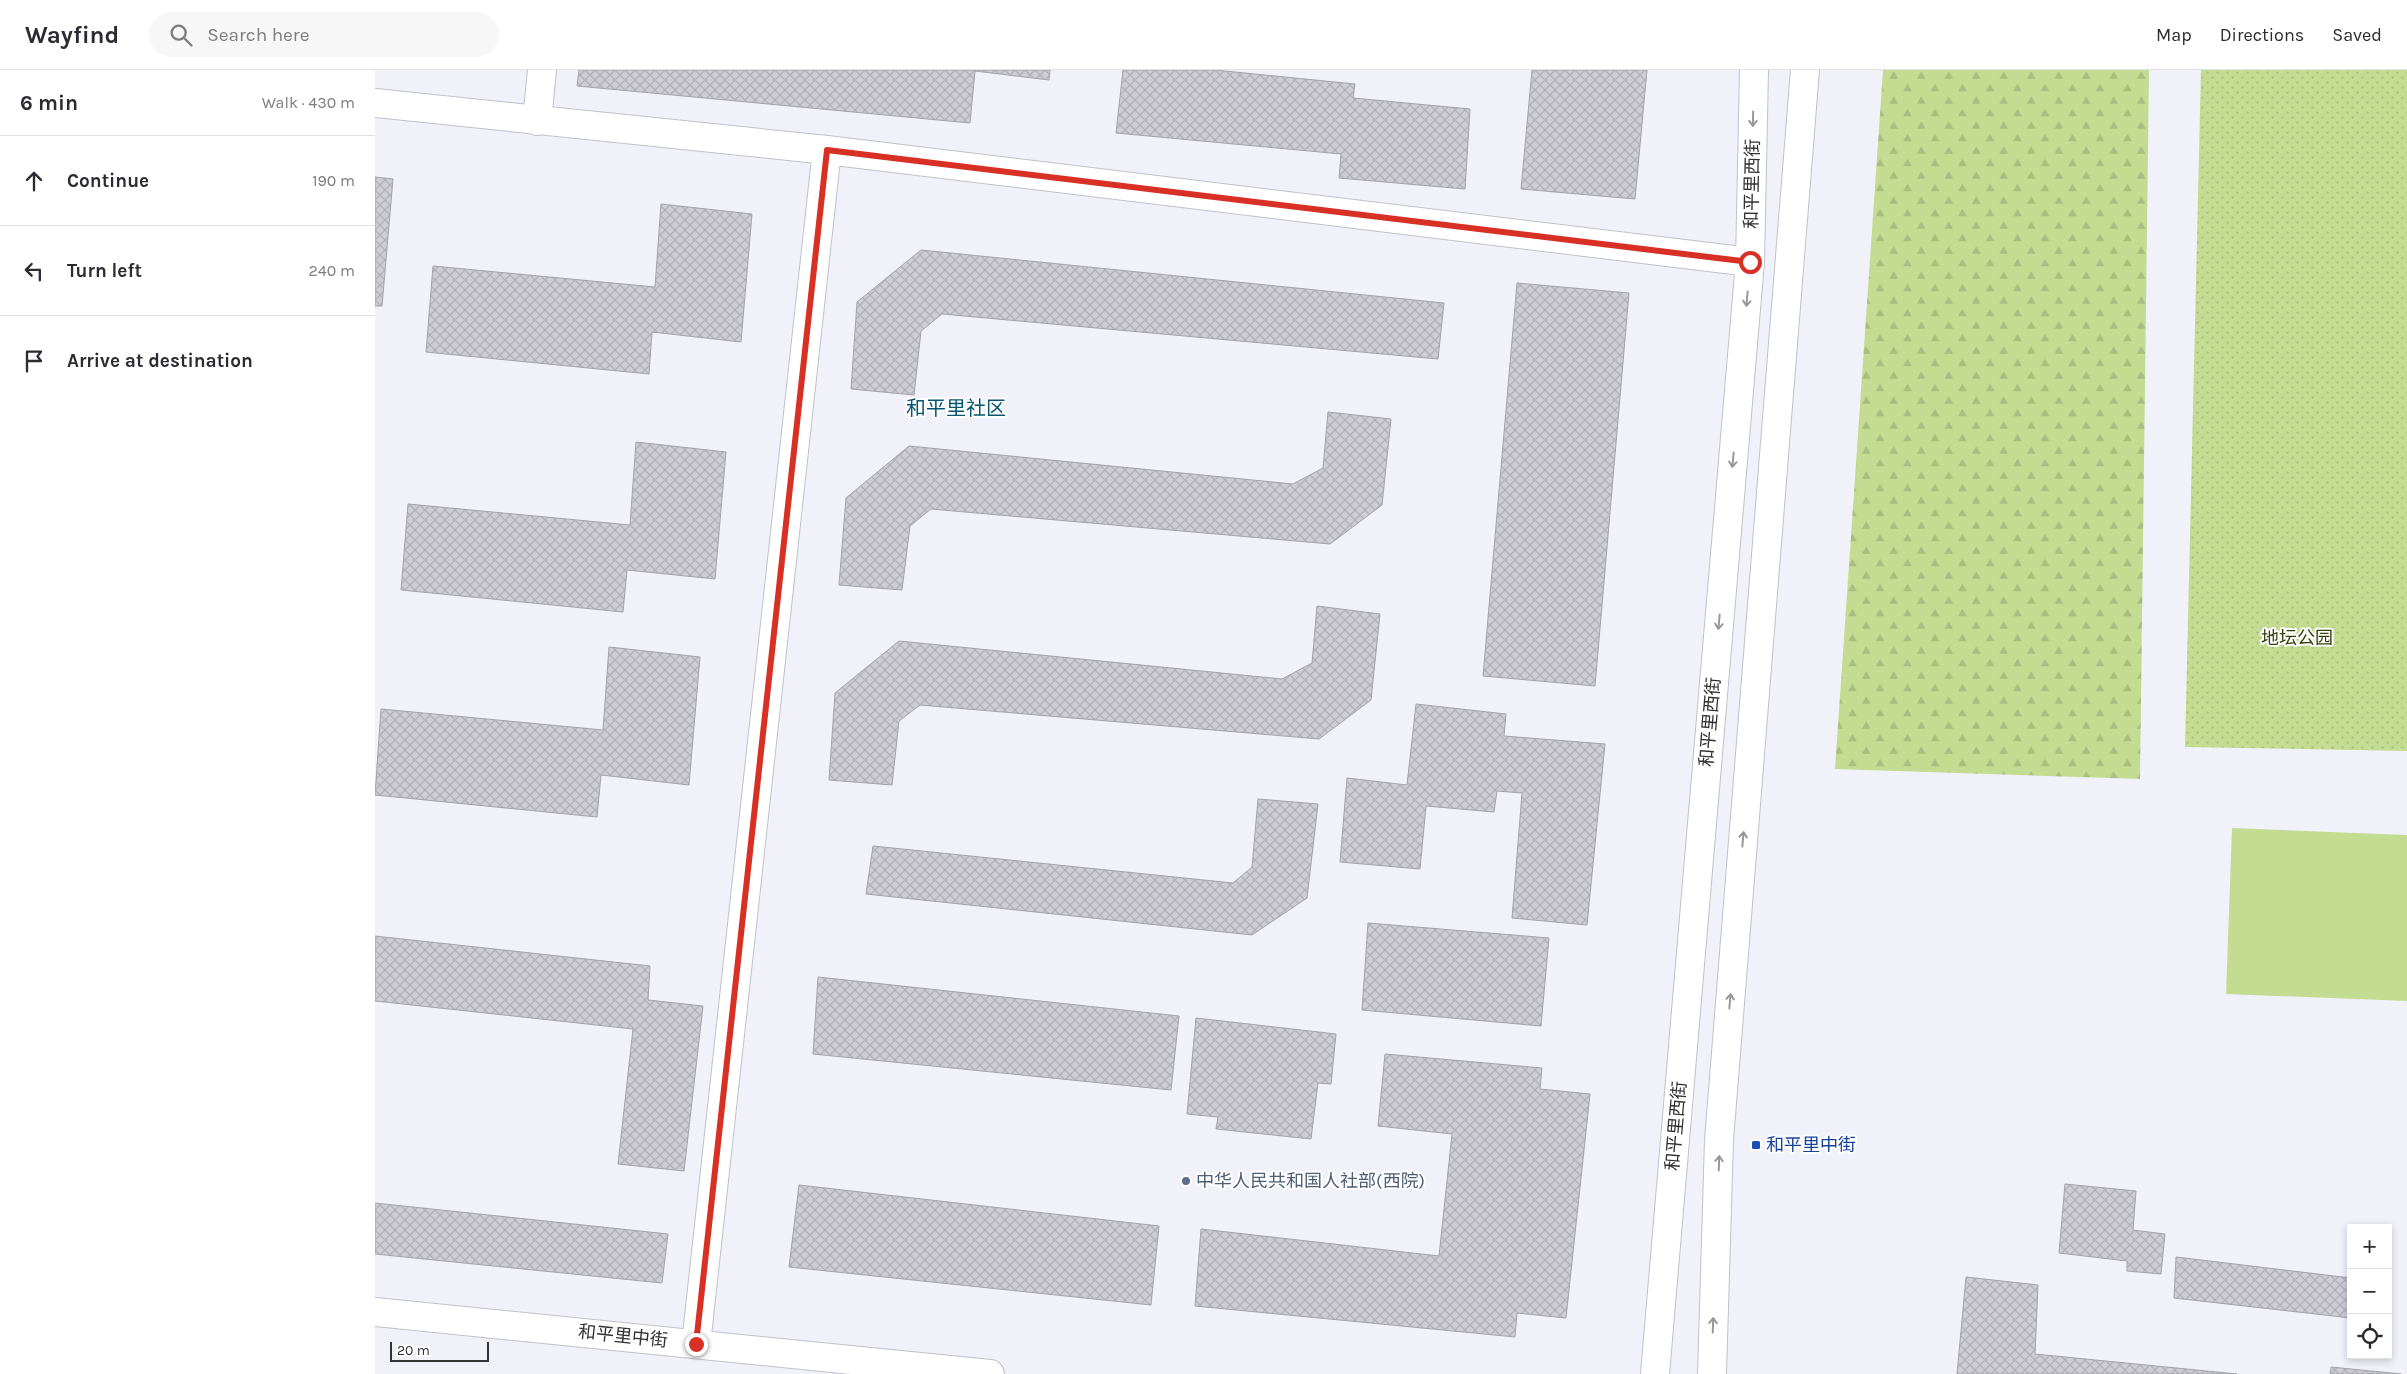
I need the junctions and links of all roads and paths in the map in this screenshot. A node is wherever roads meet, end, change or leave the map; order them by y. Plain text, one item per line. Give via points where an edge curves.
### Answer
1 (542, 70) edge
2 (1754, 70) edge
3 (1805, 70) edge
4 (375, 103) edge
5 (537, 121) junction
6 (827, 150) junction
7 (1750, 262) junction
8 (375, 1312) edge
9 (696, 1344) junction
10 (990, 1374) edge
11 (1655, 1374) edge
12 (1712, 1374) edge

1 - 5 street
2 -> 7 street, 和平里西街
12 -> 3 street via 1719,1140
4 - 5 street
5 - 6 street
6 - 7 street
6 - 9 street
7 -> 11 street, 和平里西街
8 - 9 street, 和平里中街
9 - 10 street, 和平里中街

